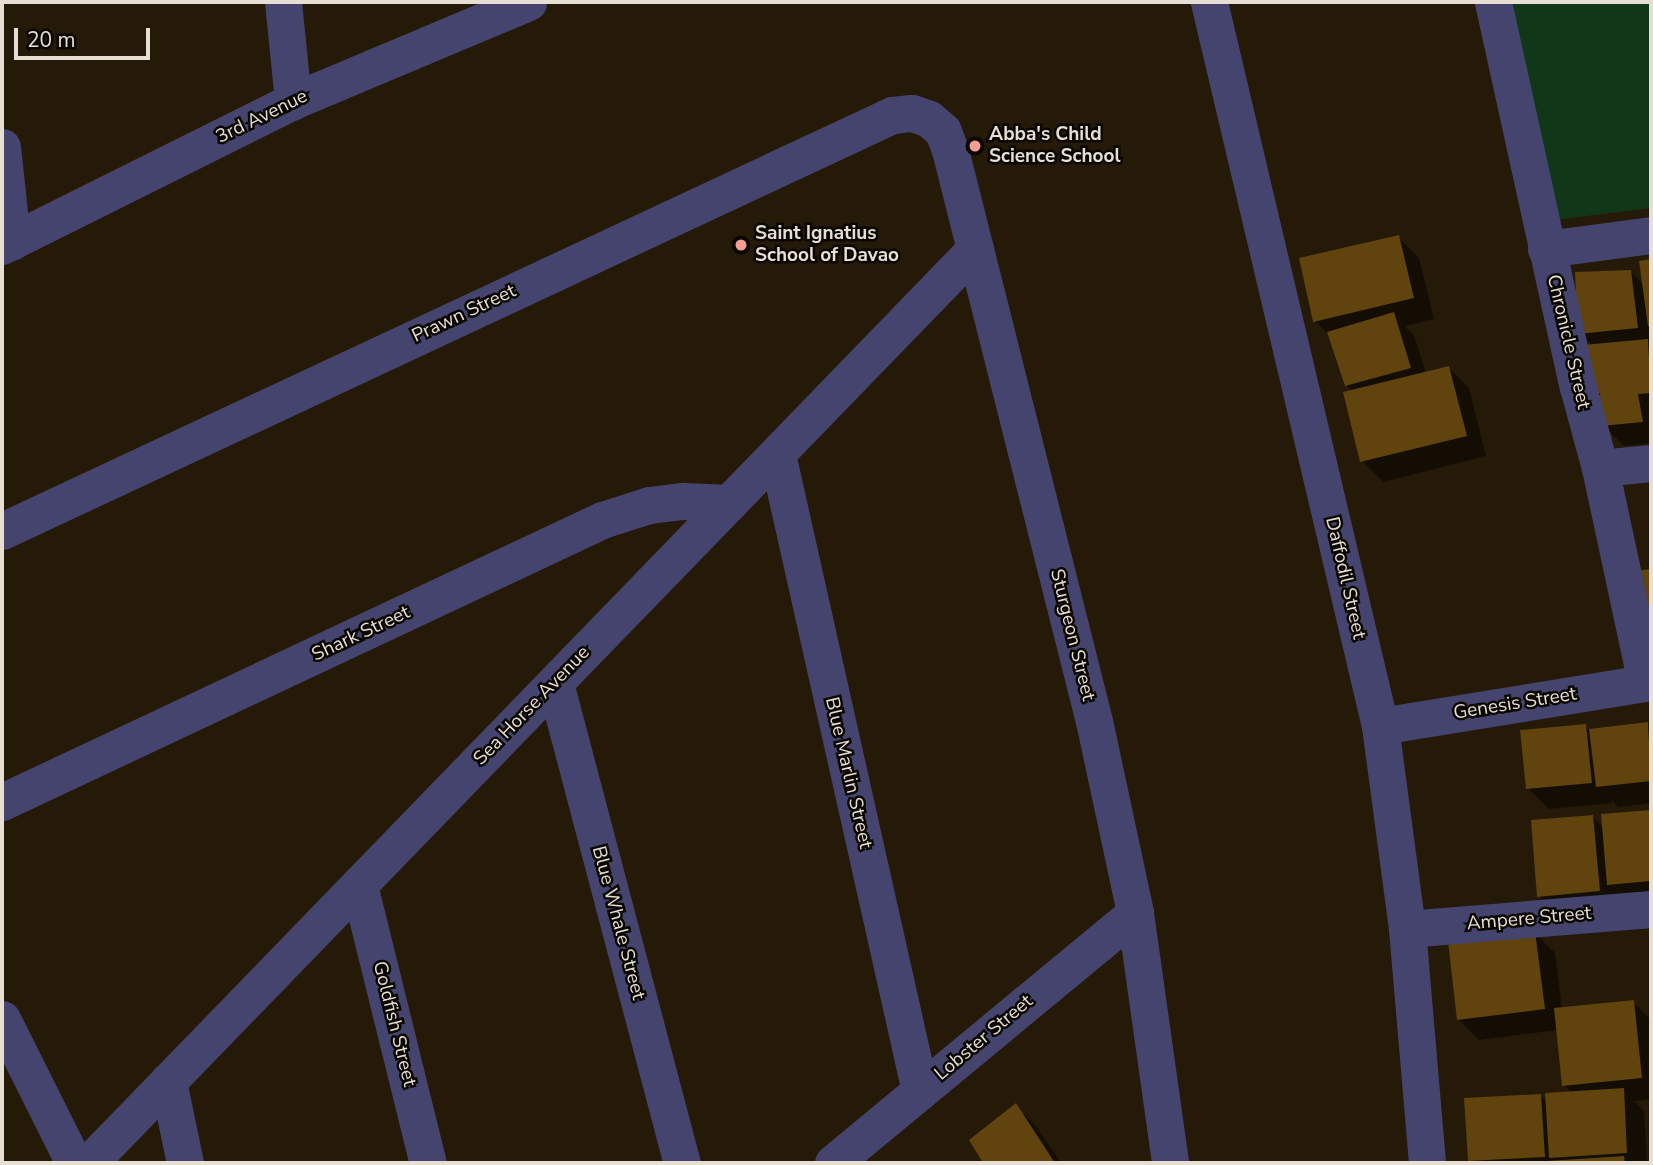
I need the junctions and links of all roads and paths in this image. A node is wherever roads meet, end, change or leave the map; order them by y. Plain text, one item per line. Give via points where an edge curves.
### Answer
1 (283, 2) edge
2 (528, 2) edge
3 (1209, 2) edge
4 (1493, 2) edge
5 (293, 101) junction
6 (929, 119) joint
7 (2, 146) edge
8 (1651, 235) edge
9 (7, 243) edge
10 (975, 249) junction
11 (1546, 249) junction
12 (777, 454) junction
13 (1651, 463) edge
14 (1600, 468) junction
15 (729, 503) junction
16 (2, 531) edge
17 (1648, 682) edge
18 (555, 683) junction
19 (1380, 726) junction
20 (2, 802) edge
21 (359, 885) junction
22 (1651, 909) edge
23 (1135, 913) junction
24 (1407, 929) junction
25 (2, 1019) edge
26 (168, 1082) junction
27 (920, 1091) junction
28 (74, 1163) edge
29 (89, 1163) edge
30 (185, 1163) edge
31 (428, 1163) edge
32 (682, 1163) edge
33 (833, 1163) edge
34 (1170, 1163) edge
35 (1427, 1163) edge

1 - 5 street
2 - 5 street, 3rd Avenue
3 - 19 street, Daffodil Street
4 - 11 street, Chronicle Street
5 - 9 street, 3rd Avenue
6 - 10 street, Sturgeon Street via 943,131
6 - 16 street, Prawn Street via 912,113 891,115
7 - 9 street
8 - 11 street
10 - 12 street, Sea Horse Avenue
10 - 23 street, Sturgeon Street via 1094,721
11 - 14 street, Chronicle Street
12 - 15 street, Sea Horse Avenue
12 - 27 street, Blue Marlin Street
13 - 14 street
14 - 17 street, Chronicle Street
15 - 18 street, Sea Horse Avenue
15 - 20 street, Shark Street via 649,505 602,520
17 - 19 street, Genesis Street
18 - 21 street, Sea Horse Avenue
18 - 32 street, Blue Whale Street
19 - 24 street, Daffodil Street
21 - 26 street, Sea Horse Avenue
21 - 31 street, Goldfish Street
22 - 24 street, Ampere Street
23 - 27 street, Lobster Street
23 - 34 street, Sturgeon Street
24 - 35 street, Daffodil Street
25 - 28 street
26 - 29 street, Sea Horse Avenue
26 - 30 street
27 - 33 street, Lobster Street

